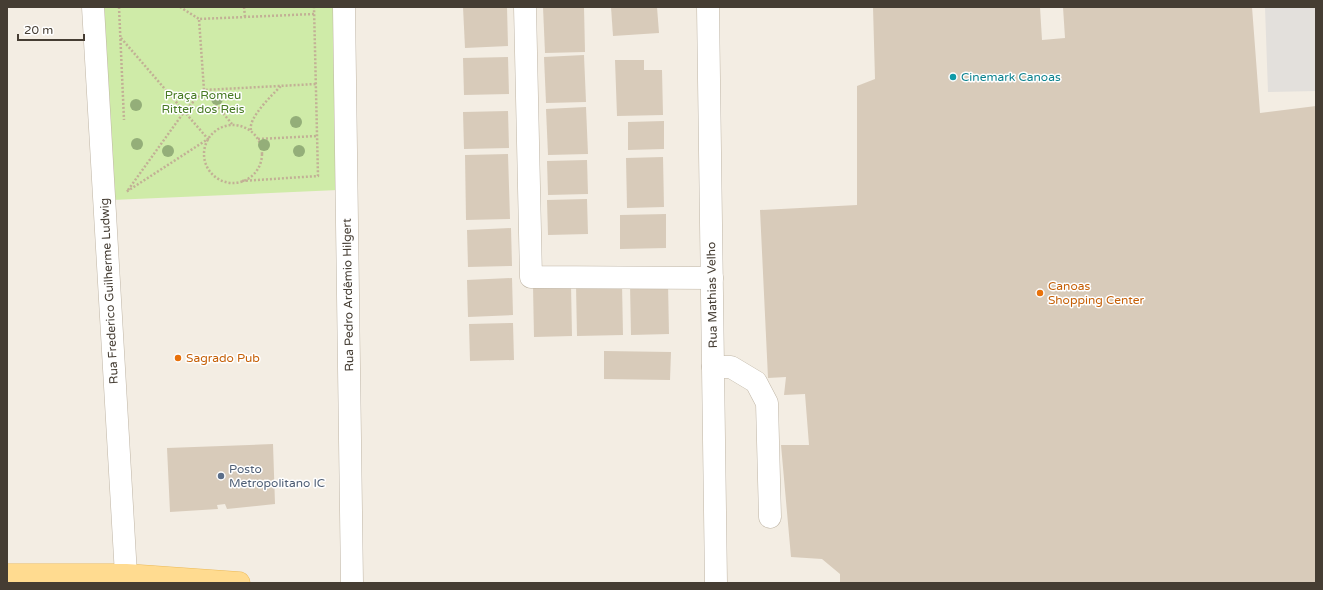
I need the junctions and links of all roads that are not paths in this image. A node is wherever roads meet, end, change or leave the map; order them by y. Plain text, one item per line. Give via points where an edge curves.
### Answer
1 (93, 7) edge
2 (344, 7) edge
3 (525, 7) edge
4 (708, 7) edge
5 (712, 278) junction
6 (713, 367) junction
7 (770, 517) dead end
8 (7, 575) edge
9 (126, 575) junction
10 (239, 583) edge
11 (352, 583) edge
12 (716, 583) edge

1 - 9 street, Rua Frederico Guilherme Ludwig
2 - 11 street, Rua Pedro Ardêmio Hilgert
3 - 5 street via 531,277
4 - 5 street, Rua Mathias Velho
5 - 6 street, Rua Mathias Velho
6 - 7 street via 731,368 756,382 767,403
6 - 12 street, Rua Mathias Velho
8 - 9 main road
9 - 10 main road

